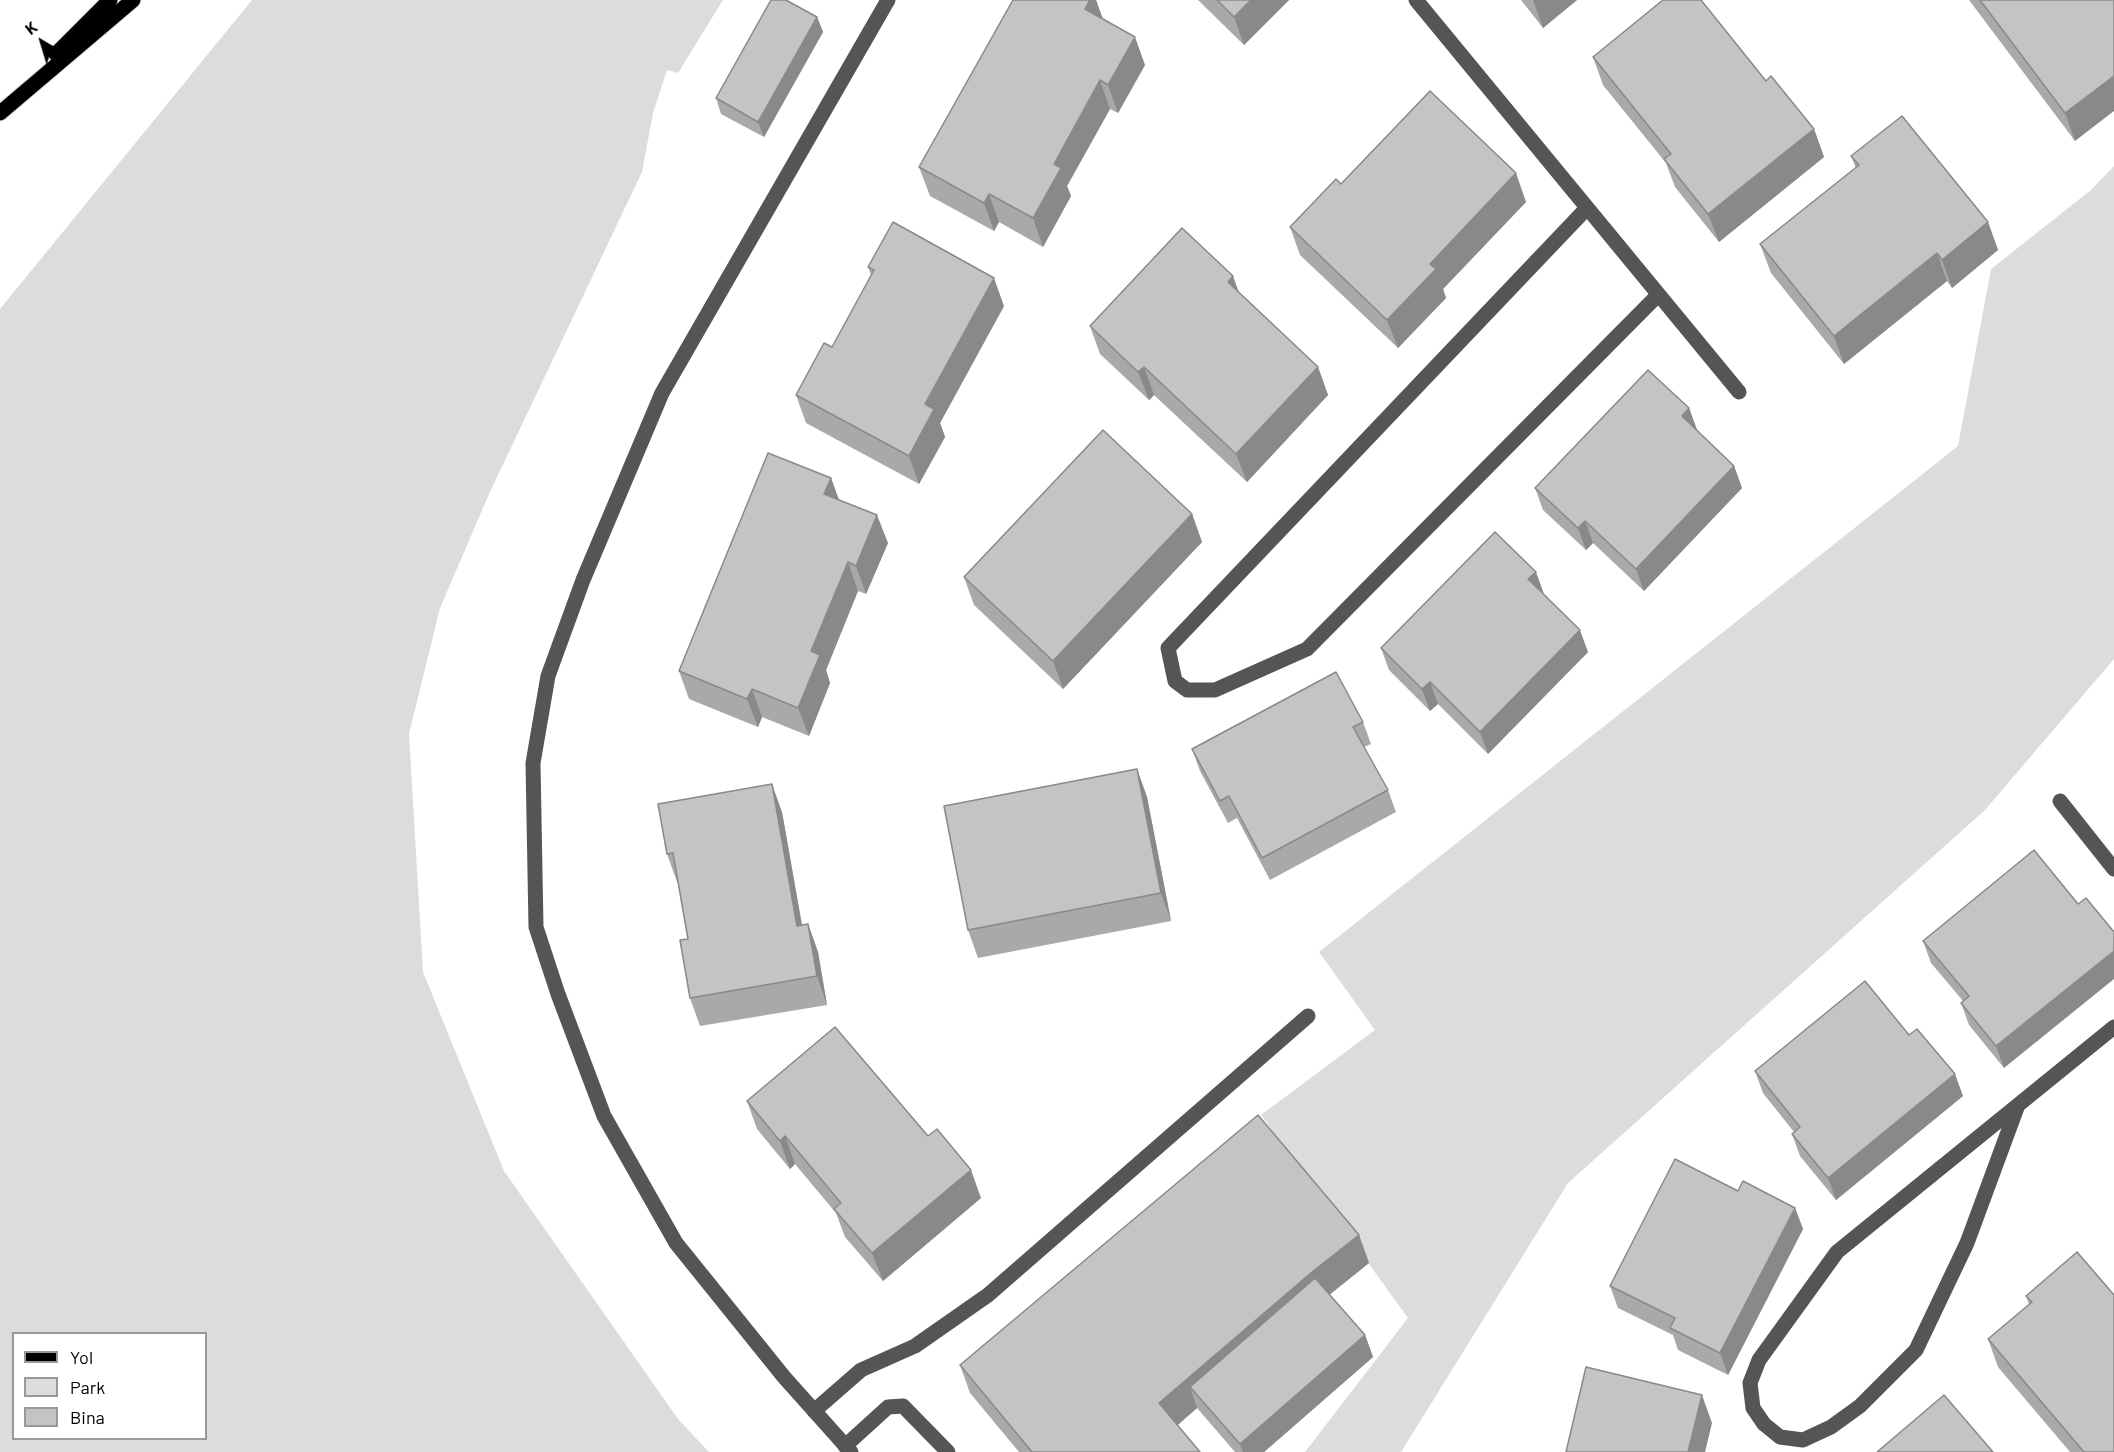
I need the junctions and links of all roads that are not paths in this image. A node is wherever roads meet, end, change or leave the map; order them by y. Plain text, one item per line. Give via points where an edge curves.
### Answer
1 (110, 0) edge
2 (133, 0) edge
3 (888, 0) edge
4 (1416, 0) edge
5 (0, 109) edge
6 (0, 113) edge
7 (1587, 208) junction
8 (1658, 295) junction
9 (1739, 392) dead end
10 (2060, 801) dead end
11 (2114, 869) edge
12 (1308, 1016) dead end
13 (2114, 1027) edge
14 (2018, 1105) junction
15 (814, 1411) junction
16 (848, 1449) edge
17 (948, 1452) edge

1 - 5 main road
2 - 6 main road
3 - 15 street via 662,393 583,580 548,676 533,763 536,927 604,1116 676,1243
4 - 7 street
7 - 8 street
7 - 8 street via 1168,648 1174,681 1187,690 1215,690 1307,649
8 - 9 street
10 - 11 street
12 - 15 street via 988,1295 915,1346 861,1370
13 - 14 street
14 - 14 street via 1837,1252 1759,1360 1750,1383 1753,1408 1780,1437 1803,1440 1831,1427 1860,1406 1916,1350 1966,1243
15 - 16 street
16 - 17 street via 888,1407 903,1406

